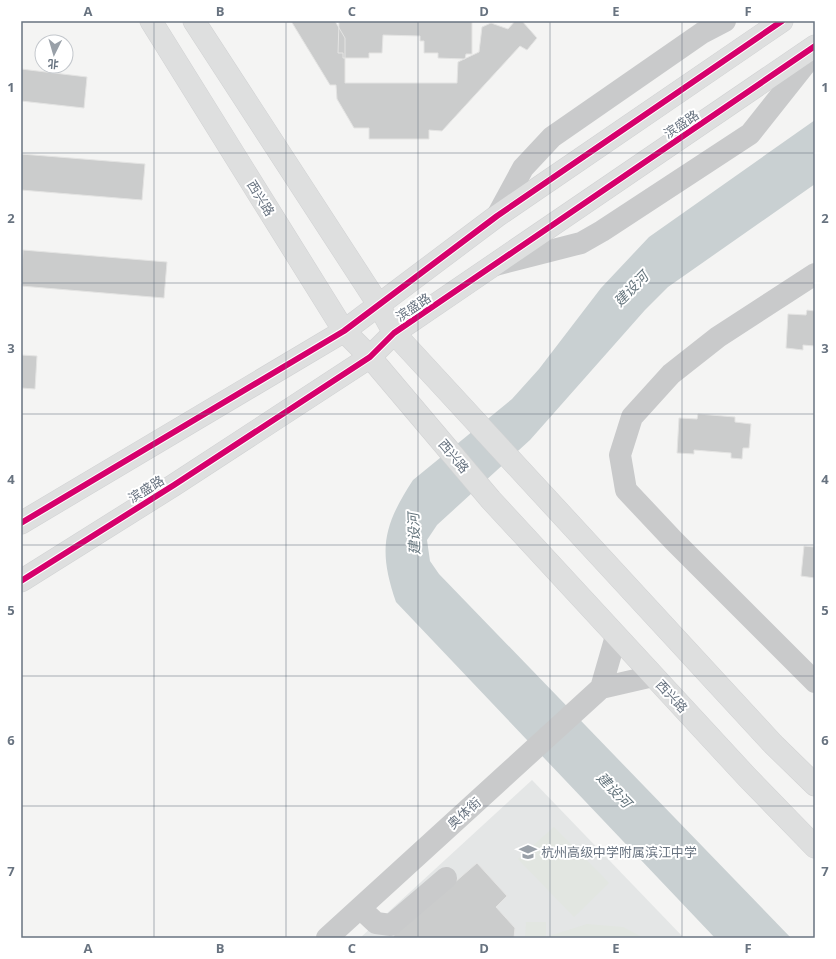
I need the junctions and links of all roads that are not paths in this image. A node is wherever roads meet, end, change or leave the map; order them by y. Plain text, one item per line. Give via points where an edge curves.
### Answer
1 (151, 21) edge
2 (194, 21) edge
3 (725, 21) edge
4 (782, 21) edge
5 (815, 46) edge
6 (815, 52) edge
7 (497, 216) junction
8 (494, 265) junction
9 (815, 274) edge
10 (378, 304) junction
11 (344, 331) junction
12 (394, 333) junction
13 (370, 357) junction
14 (21, 523) edge
15 (21, 581) edge
16 (616, 636) junction
17 (653, 676) junction
18 (815, 682) edge
19 (601, 688) junction
20 (815, 785) edge
21 (815, 847) edge
22 (446, 878) dead end
23 (360, 908) junction
24 (327, 938) edge

1 - 11 main road, 西兴路
2 - 10 main road
3 - 7 street via 702,33 552,137 523,168
4 - 7 main road, 滨盛路
5 - 8 main road, 滨盛路
6 - 8 street via 750,134 581,243
7 - 10 main road, 滨盛路
8 - 12 main road, 滨盛路
9 - 18 street via 718,337 671,374 632,416 620,455 626,490
10 - 11 main road, 滨盛路
10 - 12 main road
11 - 13 main road, 西兴路
11 - 14 main road, 滨盛路
12 - 13 main road, 滨盛路
12 - 20 main road via 773,744
13 - 15 main road, 滨盛路
13 - 16 main road, 西兴路 via 491,500
16 - 17 main road, 西兴路
16 - 19 street
17 - 19 street, 奥体街
17 - 21 main road, 西兴路
19 - 23 street, 奥体街
22 - 23 street via 391,925 376,923
23 - 24 street, 奥体街

